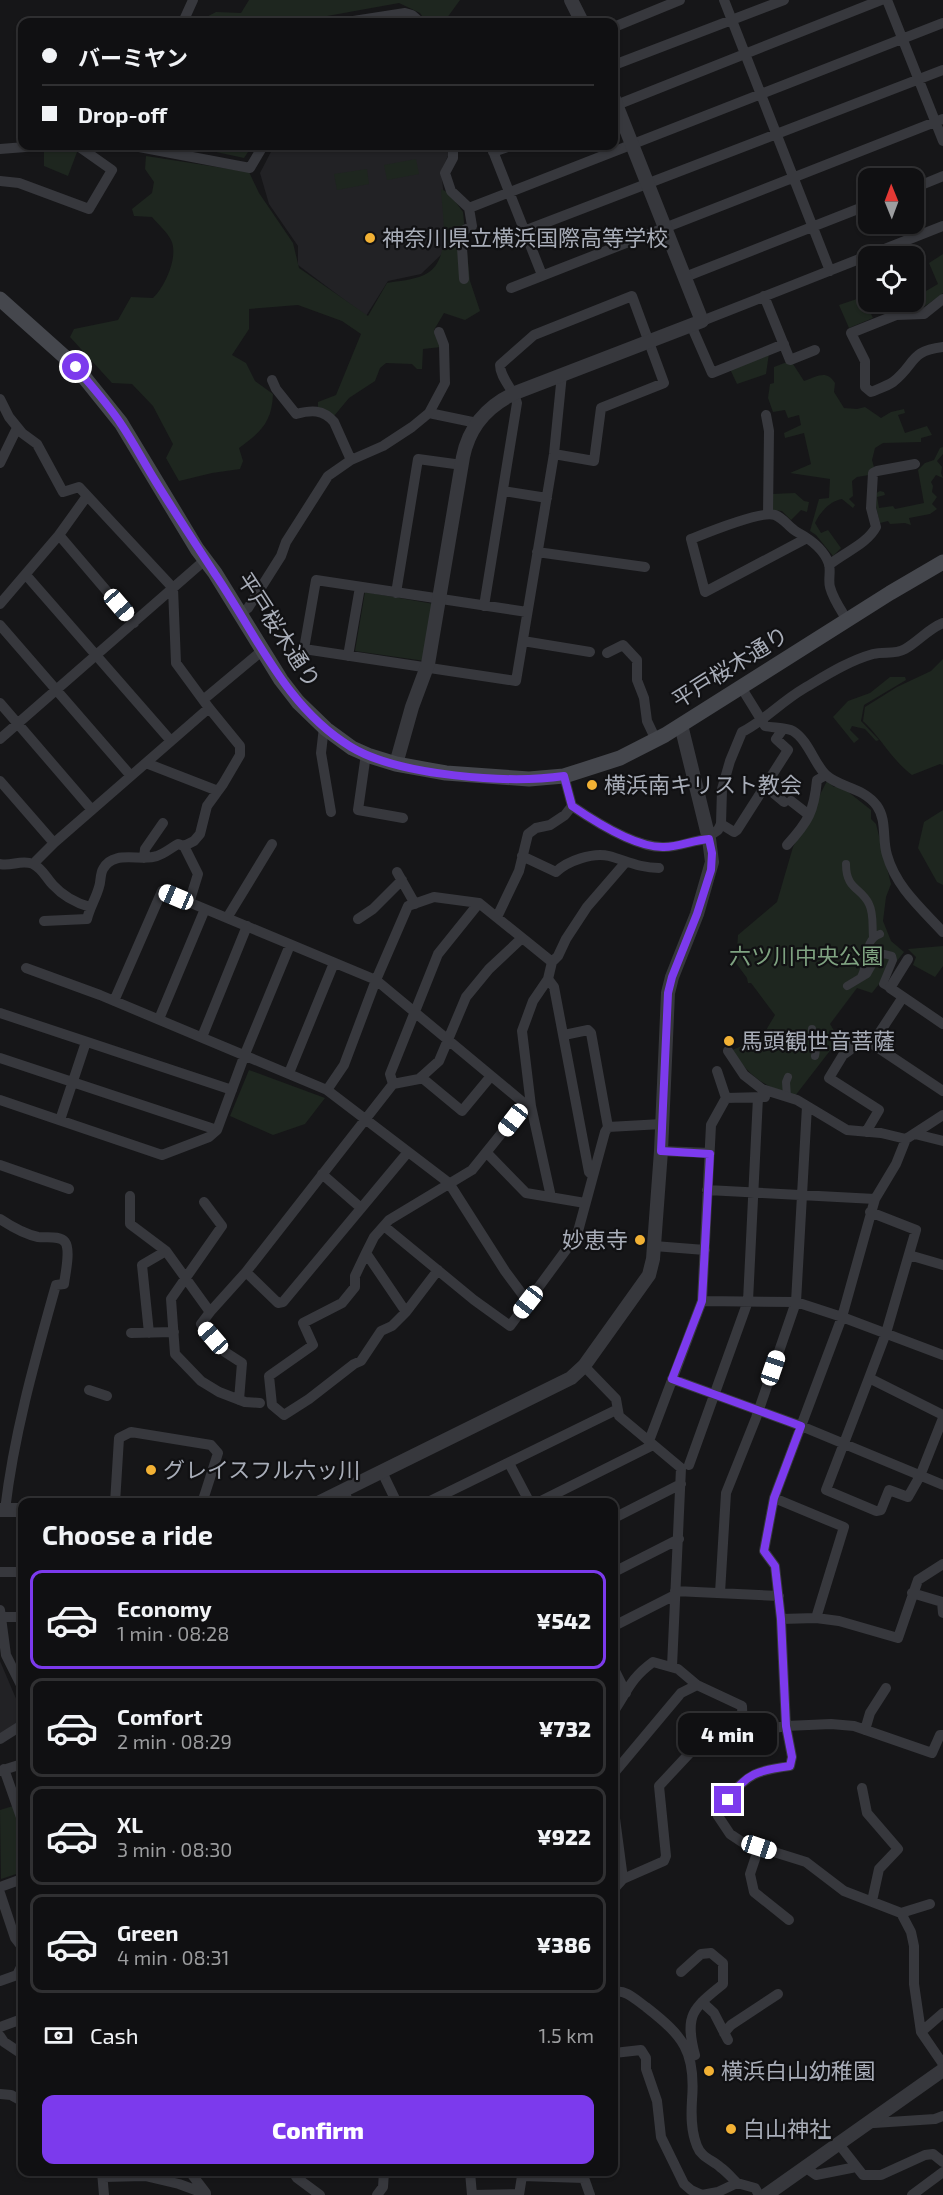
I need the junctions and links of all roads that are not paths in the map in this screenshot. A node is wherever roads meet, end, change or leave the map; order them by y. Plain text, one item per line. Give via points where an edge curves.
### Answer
1 (193, 0) edge
2 (572, 0) edge
3 (680, 0) edge
4 (724, 0) edge
5 (784, 0) edge
6 (881, 0) edge
7 (887, 0) edge
8 (185, 18) edge
9 (373, 18) edge
10 (415, 18) edge
11 (580, 18) edge
12 (732, 21) junction
13 (943, 23) edge
14 (618, 25) edge
15 (902, 39) junction
16 (745, 54) junction
17 (618, 64) edge
18 (943, 70) edge
19 (918, 79) junction
20 (761, 94) junction
21 (618, 102) edge
22 (618, 112) edge
23 (939, 121) edge
24 (777, 135) junction
25 (943, 141) edge
26 (632, 144) junction
27 (18, 147) edge
28 (0, 148) edge
29 (84, 150) edge
30 (155, 150) edge
31 (261, 150) edge
32 (453, 150) edge
33 (492, 150) edge
34 (617, 150) edge
35 (618, 150) edge
36 (943, 176) edge
37 (793, 177) junction
38 (0, 181) edge
39 (648, 184) junction
40 (924, 184) edge
41 (509, 193) junction
42 (469, 208) junction
43 (858, 209) edge
44 (943, 226) edge
45 (665, 227) junction
46 (813, 227) junction
47 (524, 231) junction
48 (830, 271) junction
49 (542, 275) junction
50 (685, 277) junction
51 (464, 279) dead end
52 (511, 288) dead end
53 (764, 296) junction
54 (943, 298) edge
55 (0, 299) edge
56 (697, 323) junction
57 (439, 332) dead end
58 (650, 341) junction
59 (784, 344) junction
60 (943, 347) edge
61 (815, 350) dead end
62 (562, 374) junction
63 (272, 380) dead end
64 (514, 393) junction
65 (0, 399) edge
66 (429, 413) junction
67 (766, 415) dead end
68 (477, 423) junction
69 (17, 428) junction
70 (554, 454) junction
71 (351, 460) junction
72 (0, 463) edge
73 (915, 464) dead end
74 (462, 465) junction
75 (503, 491) junction
76 (87, 496) junction
77 (547, 498) junction
78 (768, 514) junction
79 (59, 535) junction
80 (807, 538) junction
81 (537, 552) junction
82 (206, 560) junction
83 (943, 562) edge
84 (829, 565) junction
85 (645, 567) dead end
86 (26, 575) junction
87 (360, 587) junction
88 (173, 588) junction
89 (396, 593) junction
90 (440, 600) junction
91 (0, 604) edge
92 (484, 606) junction
93 (528, 612) junction
94 (240, 614) junction
95 (847, 620) junction
96 (134, 623) junction
97 (943, 623) edge
98 (0, 625) edge
99 (523, 641) junction
100 (263, 650) junction
101 (590, 652) dead end
102 (607, 653) dead end
103 (96, 656) junction
104 (348, 656) junction
105 (427, 668) junction
106 (741, 687) junction
107 (57, 689) junction
108 (0, 703) edge
109 (206, 704) junction
110 (761, 721) junction
111 (18, 724) junction
112 (681, 725) junction
113 (324, 727) junction
114 (783, 729) junction
115 (0, 739) edge
116 (656, 740) junction
117 (171, 741) junction
118 (366, 754) junction
119 (146, 763) junction
120 (396, 764) junction
121 (826, 775) junction
122 (131, 776) junction
123 (564, 776) junction
124 (0, 781) edge
125 (766, 787) junction
126 (218, 791) junction
127 (572, 806) junction
128 (92, 810) junction
129 (331, 812) dead end
130 (809, 815) junction
131 (404, 818) dead end
132 (163, 823) dead end
133 (721, 824) junction
134 (709, 838) junction
135 (54, 843) junction
136 (272, 844) dead end
137 (787, 845) dead end
138 (184, 846) junction
139 (522, 856) junction
140 (144, 858) junction
141 (626, 863) junction
142 (0, 864) edge
143 (33, 864) junction
144 (846, 864) dead end
145 (659, 868) dead end
146 (189, 903) junction
147 (479, 903) junction
148 (415, 904) junction
149 (90, 907) junction
150 (205, 909) junction
151 (496, 917) junction
152 (227, 918) junction
153 (358, 919) dead end
154 (44, 921) dead end
155 (247, 926) junction
156 (943, 932) edge
157 (522, 938) junction
158 (290, 945) junction
159 (908, 959) dead end
160 (552, 962) junction
161 (334, 963) junction
162 (26, 968) dead end
163 (860, 978) junction
164 (548, 979) junction
165 (376, 980) junction
166 (847, 986) dead end
167 (890, 988) junction
168 (903, 997) junction
169 (114, 1001) junction
170 (0, 1013) edge
171 (415, 1013) junction
172 (159, 1019) junction
173 (943, 1024) edge
174 (812, 1029) dead end
175 (564, 1035) junction
176 (202, 1036) junction
177 (448, 1041) junction
178 (86, 1042) junction
179 (872, 1044) junction
180 (728, 1051) dead end
181 (245, 1054) junction
182 (815, 1056) dead end
183 (0, 1058) edge
184 (717, 1071) dead end
185 (289, 1073) junction
186 (492, 1076) junction
187 (421, 1077) junction
188 (788, 1077) dead end
189 (72, 1082) junction
190 (393, 1084) junction
191 (232, 1090) junction
192 (327, 1090) junction
193 (943, 1091) edge
194 (782, 1096) junction
195 (758, 1097) junction
196 (726, 1098) junction
197 (0, 1100) edge
198 (528, 1105) junction
199 (807, 1106) junction
200 (943, 1115) edge
201 (366, 1119) junction
202 (60, 1120) junction
203 (662, 1124) junction
204 (608, 1127) junction
205 (217, 1130) junction
206 (866, 1132) junction
207 (910, 1137) junction
208 (943, 1141) edge
209 (661, 1151) junction
210 (408, 1152) junction
211 (487, 1153) junction
212 (710, 1154) junction
213 (0, 1165) edge
214 (322, 1174) junction
215 (592, 1175) junction
216 (449, 1183) junction
217 (69, 1189) dead end
218 (707, 1190) junction
219 (754, 1193) junction
220 (802, 1195) junction
221 (130, 1196) dead end
222 (551, 1197) junction
223 (875, 1199) junction
224 (204, 1202) dead end
225 (585, 1203) junction
226 (361, 1209) junction
227 (870, 1212) junction
228 (0, 1219) edge
229 (384, 1226) junction
230 (654, 1246) junction
231 (705, 1250) junction
232 (166, 1251) junction
233 (366, 1253) junction
234 (909, 1255) junction
235 (943, 1265) edge
236 (438, 1270) junction
237 (246, 1272) junction
238 (185, 1279) junction
239 (702, 1301) junction
240 (748, 1301) junction
241 (528, 1302) junction
242 (796, 1302) junction
243 (210, 1312) junction
244 (406, 1312) junction
245 (842, 1317) junction
246 (174, 1332) junction
247 (886, 1332) junction
248 (131, 1333) dead end
249 (149, 1333) junction
250 (943, 1355) edge
251 (584, 1366) junction
252 (869, 1378) junction
253 (672, 1379) junction
254 (89, 1390) dead end
255 (715, 1395) junction
256 (107, 1396) dead end
257 (239, 1400) junction
258 (261, 1403) dead end
259 (616, 1410) junction
260 (758, 1411) junction
261 (943, 1417) edge
262 (801, 1426) junction
263 (940, 1434) edge
264 (651, 1443) junction
265 (844, 1444) junction
266 (509, 1463) junction
267 (382, 1472) junction
268 (685, 1474) junction
269 (920, 1476) junction
270 (943, 1485) edge
271 (347, 1497) edge
272 (115, 1498) edge
273 (204, 1498) edge
274 (395, 1498) edge
275 (436, 1498) edge
276 (527, 1498) edge
277 (546, 1498) edge
278 (774, 1498) junction
279 (3, 1510) edge
280 (618, 1516) edge
281 (679, 1539) junction
282 (943, 1564) edge
283 (618, 1570) edge
284 (0, 1572) edge
285 (18, 1572) edge
286 (675, 1593) junction
287 (720, 1593) junction
288 (912, 1593) junction
289 (779, 1596) junction
290 (0, 1610) edge
291 (943, 1613) edge
292 (1, 1617) edge
293 (18, 1617) edge
294 (816, 1618) junction
295 (781, 1619) junction
296 (618, 1624) edge
297 (11, 1664) junction
298 (18, 1664) edge
299 (672, 1667) junction
300 (18, 1679) edge
301 (618, 1679) edge
302 (697, 1685) junction
303 (886, 1688) dead end
304 (626, 1693) junction
305 (618, 1705) edge
306 (786, 1726) junction
307 (18, 1728) edge
308 (865, 1730) junction
309 (743, 1734) junction
310 (943, 1735) edge
311 (0, 1739) edge
312 (18, 1765) edge
313 (618, 1768) edge
314 (2, 1770) edge
315 (862, 1788) dead end
316 (18, 1811) edge
317 (618, 1841) edge
318 (759, 1847) junction
319 (623, 1879) junction
320 (18, 1880) edge
321 (618, 1885) edge
322 (0, 1887) edge
323 (0, 1893) edge
324 (872, 1901) junction
325 (930, 1904) dead end
326 (901, 1913) junction
327 (789, 1920) dead end
328 (18, 1942) edge
329 (18, 1972) edge
330 (681, 1972) dead end
331 (0, 1981) edge
332 (618, 1991) edge
333 (778, 1995) dead end
334 (702, 2002) junction
335 (943, 2013) edge
336 (18, 2020) edge
337 (0, 2027) edge
338 (921, 2032) junction
339 (0, 2036) edge
340 (18, 2051) edge
341 (618, 2053) edge
342 (690, 2057) junction
343 (943, 2064) edge
344 (943, 2070) edge
345 (0, 2094) edge
346 (18, 2099) edge
347 (943, 2116) edge
348 (869, 2121) junction
349 (838, 2143) junction
350 (938, 2152) edge
351 (943, 2162) edge
352 (856, 2167) junction
353 (806, 2168) junction
354 (943, 2172) edge
355 (103, 2176) edge
356 (145, 2176) edge
357 (193, 2176) edge
358 (296, 2176) edge
359 (381, 2176) edge
360 (470, 2176) edge
361 (737, 2183) junction
362 (207, 2194) edge
363 (519, 2194) edge
364 (104, 2195) edge
365 (320, 2195) edge
366 (377, 2195) edge
367 (472, 2195) edge
368 (590, 2195) edge
369 (759, 2195) edge
370 (766, 2195) edge
371 (912, 2195) edge

1 - 8 street
2 - 11 street
3 - 14 street
4 - 12 street
5 - 12 street
6 - 16 street
7 - 15 street
9 - 10 street via 405,13
12 - 16 street
12 - 17 street
13 - 15 street
15 - 19 street
15 - 20 street
16 - 20 street
16 - 21 street
18 - 19 street
19 - 23 street
19 - 24 street
20 - 24 street
20 - 26 street
22 - 26 street
23 - 25 street
23 - 37 street
24 - 37 street
24 - 39 street
26 - 35 street
26 - 39 street
27 - 28 street
29 - 38 street via 112,170 88,209 19,183
30 - 31 street via 250,168
32 - 42 street via 445,173 451,191
33 - 41 street
34 - 41 street
36 - 40 street
37 - 45 street
37 - 46 street
39 - 45 street
39 - 47 street
41 - 42 street
41 - 47 street
42 - 51 street via 472,226 460,232
43 - 46 street
44 - 48 street
45 - 49 street
45 - 50 street
46 - 48 street
46 - 50 street
47 - 49 street
48 - 53 street
49 - 52 street
50 - 56 street
53 - 56 street
53 - 59 street
54 - 60 street via 924,314 896,315 851,333 865,361 866,387 871,392 892,383 920,353
55 - 82 main road, 平戸桜木通り via 76,367 121,423
56 - 58 street
56 - 59 street via 712,373
57 - 66 street via 444,345 445,383
58 - 62 street
58 - 64 street via 632,296 534,335 500,365
58 - 70 street via 664,383 601,408 594,461
59 - 61 street via 790,360
62 - 64 street
62 - 70 street
63 - 71 street via 296,414 311,410 330,417
64 - 68 street via 494,405
64 - 75 street via 517,403
65 - 69 street
66 - 68 street
66 - 71 street via 383,446
67 - 78 street
68 - 74 street via 466,443
69 - 72 street
69 - 76 street via 37,444 63,492 79,487
70 - 77 street
71 - 94 street via 328,476 248,608
73 - 84 street via 873,473 870,508 876,526 870,538
74 - 89 street via 418,459
74 - 90 street
75 - 77 street
75 - 92 street
76 - 79 street
76 - 88 street
77 - 81 street
78 - 80 street via 785,520 791,529
78 - 80 street via 691,539 705,592
79 - 86 street
79 - 96 street
80 - 84 street
81 - 85 street
81 - 93 street
82 - 88 street
82 - 94 main road, 平戸桜木通り
83 - 95 main road, 平戸桜木通り
84 - 95 street via 829,586
86 - 91 street
86 - 103 street
87 - 89 street
87 - 104 street
87 - 104 street via 316,580 304,649
88 - 96 street
88 - 109 street via 176,663
89 - 90 street
90 - 92 street
90 - 105 street
92 - 93 street
93 - 99 street
94 - 100 main road, 平戸桜木通り
95 - 106 main road, 平戸桜木通り
96 - 103 street
97 - 110 street via 905,650 876,653 850,662 801,690
98 - 107 street
99 - 101 street
99 - 105 street via 516,681
100 - 109 street
100 - 113 main road, 平戸桜木通り via 298,702
102 - 116 street via 623,645 637,660 637,680
103 - 107 street
103 - 117 street
104 - 105 street
105 - 120 street
106 - 110 street
106 - 112 main road, 平戸桜木通り
107 - 111 street
107 - 122 street
108 - 111 street
109 - 117 street
109 - 126 street via 240,746 240,755
110 - 114 street via 765,726
110 - 133 street via 742,732 730,761 722,789
111 - 115 street
111 - 128 street
112 - 116 main road, 平戸桜木通り
112 - 134 street
113 - 118 main road, 平戸桜木通り
113 - 129 street via 321,753
114 - 121 street via 792,731 805,744
114 - 125 street via 776,739 788,750
116 - 123 main road, 平戸桜木通り via 620,758
117 - 119 street
118 - 120 main road, 平戸桜木通り
118 - 131 street via 358,810
119 - 122 street
119 - 126 street
120 - 123 main road, 平戸桜木通り via 481,777 528,780
121 - 130 street via 817,780 815,804
121 - 156 street via 865,794 877,806 893,873
122 - 128 street
123 - 127 street
124 - 135 street
125 - 130 street
125 - 133 street via 737,830
126 - 138 street via 207,806 200,834
127 - 134 street via 638,842 661,848
127 - 139 street via 550,825 528,834
128 - 135 street
130 - 137 street
132 - 140 street via 145,849
133 - 134 street
134 - 203 street via 711,870 668,993
135 - 143 street
136 - 152 street
138 - 140 street via 178,844 155,857
138 - 146 street via 198,874
139 - 141 street via 556,872 562,866 595,855
139 - 151 street via 519,871
140 - 149 street via 109,862 103,868
141 - 145 street
141 - 160 street via 587,907
142 - 143 street
143 - 149 street via 75,903
144 - 163 street via 849,881 869,902 877,935 868,945
146 - 150 street
146 - 169 street via 162,891
147 - 148 street via 434,897
147 - 151 street
147 - 171 street via 438,954
148 - 153 street via 399,876 373,909
148 - 165 street via 408,906
149 - 154 street via 85,920
150 - 152 street
150 - 172 street
151 - 157 street
152 - 155 street
155 - 158 street
155 - 176 street
157 - 160 street
157 - 177 street via 466,997
158 - 161 street
158 - 181 street
159 - 167 street
160 - 164 street
161 - 165 street
161 - 185 street
162 - 169 street
163 - 166 street
163 - 167 street via 871,970 880,955 889,954 893,965 883,984
164 - 175 street via 554,987
164 - 198 street via 533,1001 522,1031
165 - 171 street
165 - 192 street via 344,1065
167 - 168 street
168 - 173 street
168 - 179 street
169 - 172 street
170 - 178 street
171 - 177 street
171 - 190 street via 390,1074
172 - 176 street
174 - 182 street
175 - 204 street via 588,1030 591,1033
175 - 215 street
176 - 181 street
177 - 186 street
177 - 187 street via 439,1061
178 - 189 street
178 - 191 street
179 - 193 street
179 - 206 street via 859,1035 829,1078 879,1110
180 - 194 street via 752,1083
181 - 185 street
181 - 191 street
183 - 189 street
184 - 196 street
185 - 192 street
186 - 187 street via 462,1111
186 - 198 street
187 - 190 street
188 - 194 street
189 - 202 street
189 - 205 street
190 - 201 street
191 - 205 street
192 - 201 street
194 - 195 street
194 - 199 street
195 - 196 street
195 - 219 street
196 - 212 street via 711,1125
197 - 202 street
198 - 211 street
198 - 222 street
199 - 206 street via 847,1130
199 - 220 street
200 - 207 street
201 - 210 street
201 - 214 street
202 - 205 street via 162,1155
203 - 204 street
203 - 209 street
204 - 215 street
206 - 207 street
207 - 208 street
207 - 223 street
209 - 212 street
209 - 230 street
210 - 216 street
210 - 226 street
211 - 216 street via 472,1170
211 - 222 street via 526,1193
212 - 218 street
213 - 217 street
214 - 226 street
214 - 237 street
215 - 225 street
216 - 229 street
216 - 241 street
218 - 219 street
218 - 231 street
219 - 220 street
219 - 240 street
220 - 223 street
220 - 242 street
221 - 232 street via 130,1224
222 - 225 street
223 - 227 street
224 - 238 street via 222,1226
225 - 241 street via 576,1235
226 - 237 street via 283,1302 278,1303
227 - 234 street via 916,1230
227 - 245 street
228 - 279 street via 22,1232 59,1239 68,1250 64,1284 56,1285 28,1381
229 - 233 street
229 - 236 street
230 - 231 street
230 - 251 street via 649,1275
231 - 239 street
232 - 238 street
232 - 249 street via 142,1264
233 - 244 street
233 - 244 street via 355,1276 356,1287 342,1303 303,1323 313,1345 268,1376 272,1405 284,1415 309,1399 361,1361 381,1331
234 - 235 street
234 - 247 street
236 - 241 street via 510,1326
236 - 244 street
237 - 243 street
238 - 243 street
238 - 246 street via 171,1299
239 - 240 street
239 - 253 street
240 - 242 street
240 - 255 street
242 - 245 street
242 - 260 street
243 - 257 street via 201,1324 225,1352 242,1363
245 - 247 street
245 - 262 street
246 - 249 street
246 - 257 street via 175,1354 201,1381
247 - 250 street
247 - 252 street
248 - 249 street
251 - 259 street via 616,1399
251 - 267 street via 566,1382
252 - 261 street
252 - 265 street
253 - 255 street
253 - 264 street
254 - 256 street
255 - 260 street
255 - 268 street
257 - 258 street
259 - 264 street
259 - 266 street
260 - 262 street
260 - 287 street via 726,1493
261 - 263 street
262 - 265 street
262 - 278 street
263 - 269 street
264 - 268 street
264 - 277 street
265 - 269 street
265 - 269 street via 826,1490 876,1511 881,1510 889,1490 908,1497
266 - 275 street
266 - 276 street
267 - 271 street
267 - 274 street
268 - 280 street
268 - 281 street
269 - 270 street
272 - 273 street via 119,1438 131,1432 211,1445 218,1453
278 - 289 street via 764,1551 775,1566
278 - 294 street via 844,1527
281 - 283 street
281 - 286 street
282 - 288 street via 918,1580
284 - 285 street
286 - 287 street
286 - 296 street
286 - 299 street
287 - 289 street
288 - 291 street via 942,1602
288 - 294 street via 898,1638
289 - 295 street
290 - 292 street
292 - 293 street
292 - 297 street via 3,1643
294 - 295 street
295 - 306 street
297 - 298 street
297 - 300 street
299 - 302 street
299 - 304 street via 652,1662 631,1680
301 - 304 street
302 - 309 street via 742,1706
302 - 313 street via 681,1693
303 - 308 street via 870,1713
304 - 305 street
306 - 308 street via 844,1725
306 - 309 street
306 - 318 street via 790,1766 750,1775 736,1788 718,1816 730,1834
307 - 311 street
308 - 310 street via 932,1753
309 - 319 street via 701,1741 656,1783 666,1856 664,1861
312 - 314 street
314 - 316 street
315 - 324 street via 867,1813 898,1850 879,1869
317 - 319 street
318 - 324 street via 806,1862 844,1891
318 - 327 street via 750,1875 754,1892
319 - 321 street
320 - 322 street
323 - 328 street
324 - 326 street
325 - 326 street
326 - 338 street via 914,1946 914,1984
329 - 331 street
330 - 334 street via 701,1954 711,1953 723,1963 723,1984
332 - 342 street via 629,1994 664,2021 678,2034
333 - 334 street via 731,2025 726,2036 714,2013
334 - 342 street via 689,2025 694,2055
335 - 338 street
336 - 337 street
338 - 343 street
339 - 340 street
341 - 361 street via 641,2050 646,2058 661,2137 684,2184 702,2195
342 - 361 street via 694,2075 692,2131 698,2149
344 - 348 street
345 - 346 street
347 - 348 street
348 - 349 street
349 - 352 street
349 - 353 street
350 - 351 street
350 - 352 street via 881,2175 863,2175
352 - 353 street via 816,2175
353 - 370 street
354 - 371 street
355 - 364 street
356 - 362 street
357 - 362 street
358 - 365 street
359 - 366 street via 382,2187
360 - 367 street
361 - 369 street via 755,2188
363 - 367 street
363 - 368 street via 522,2176 584,2178

